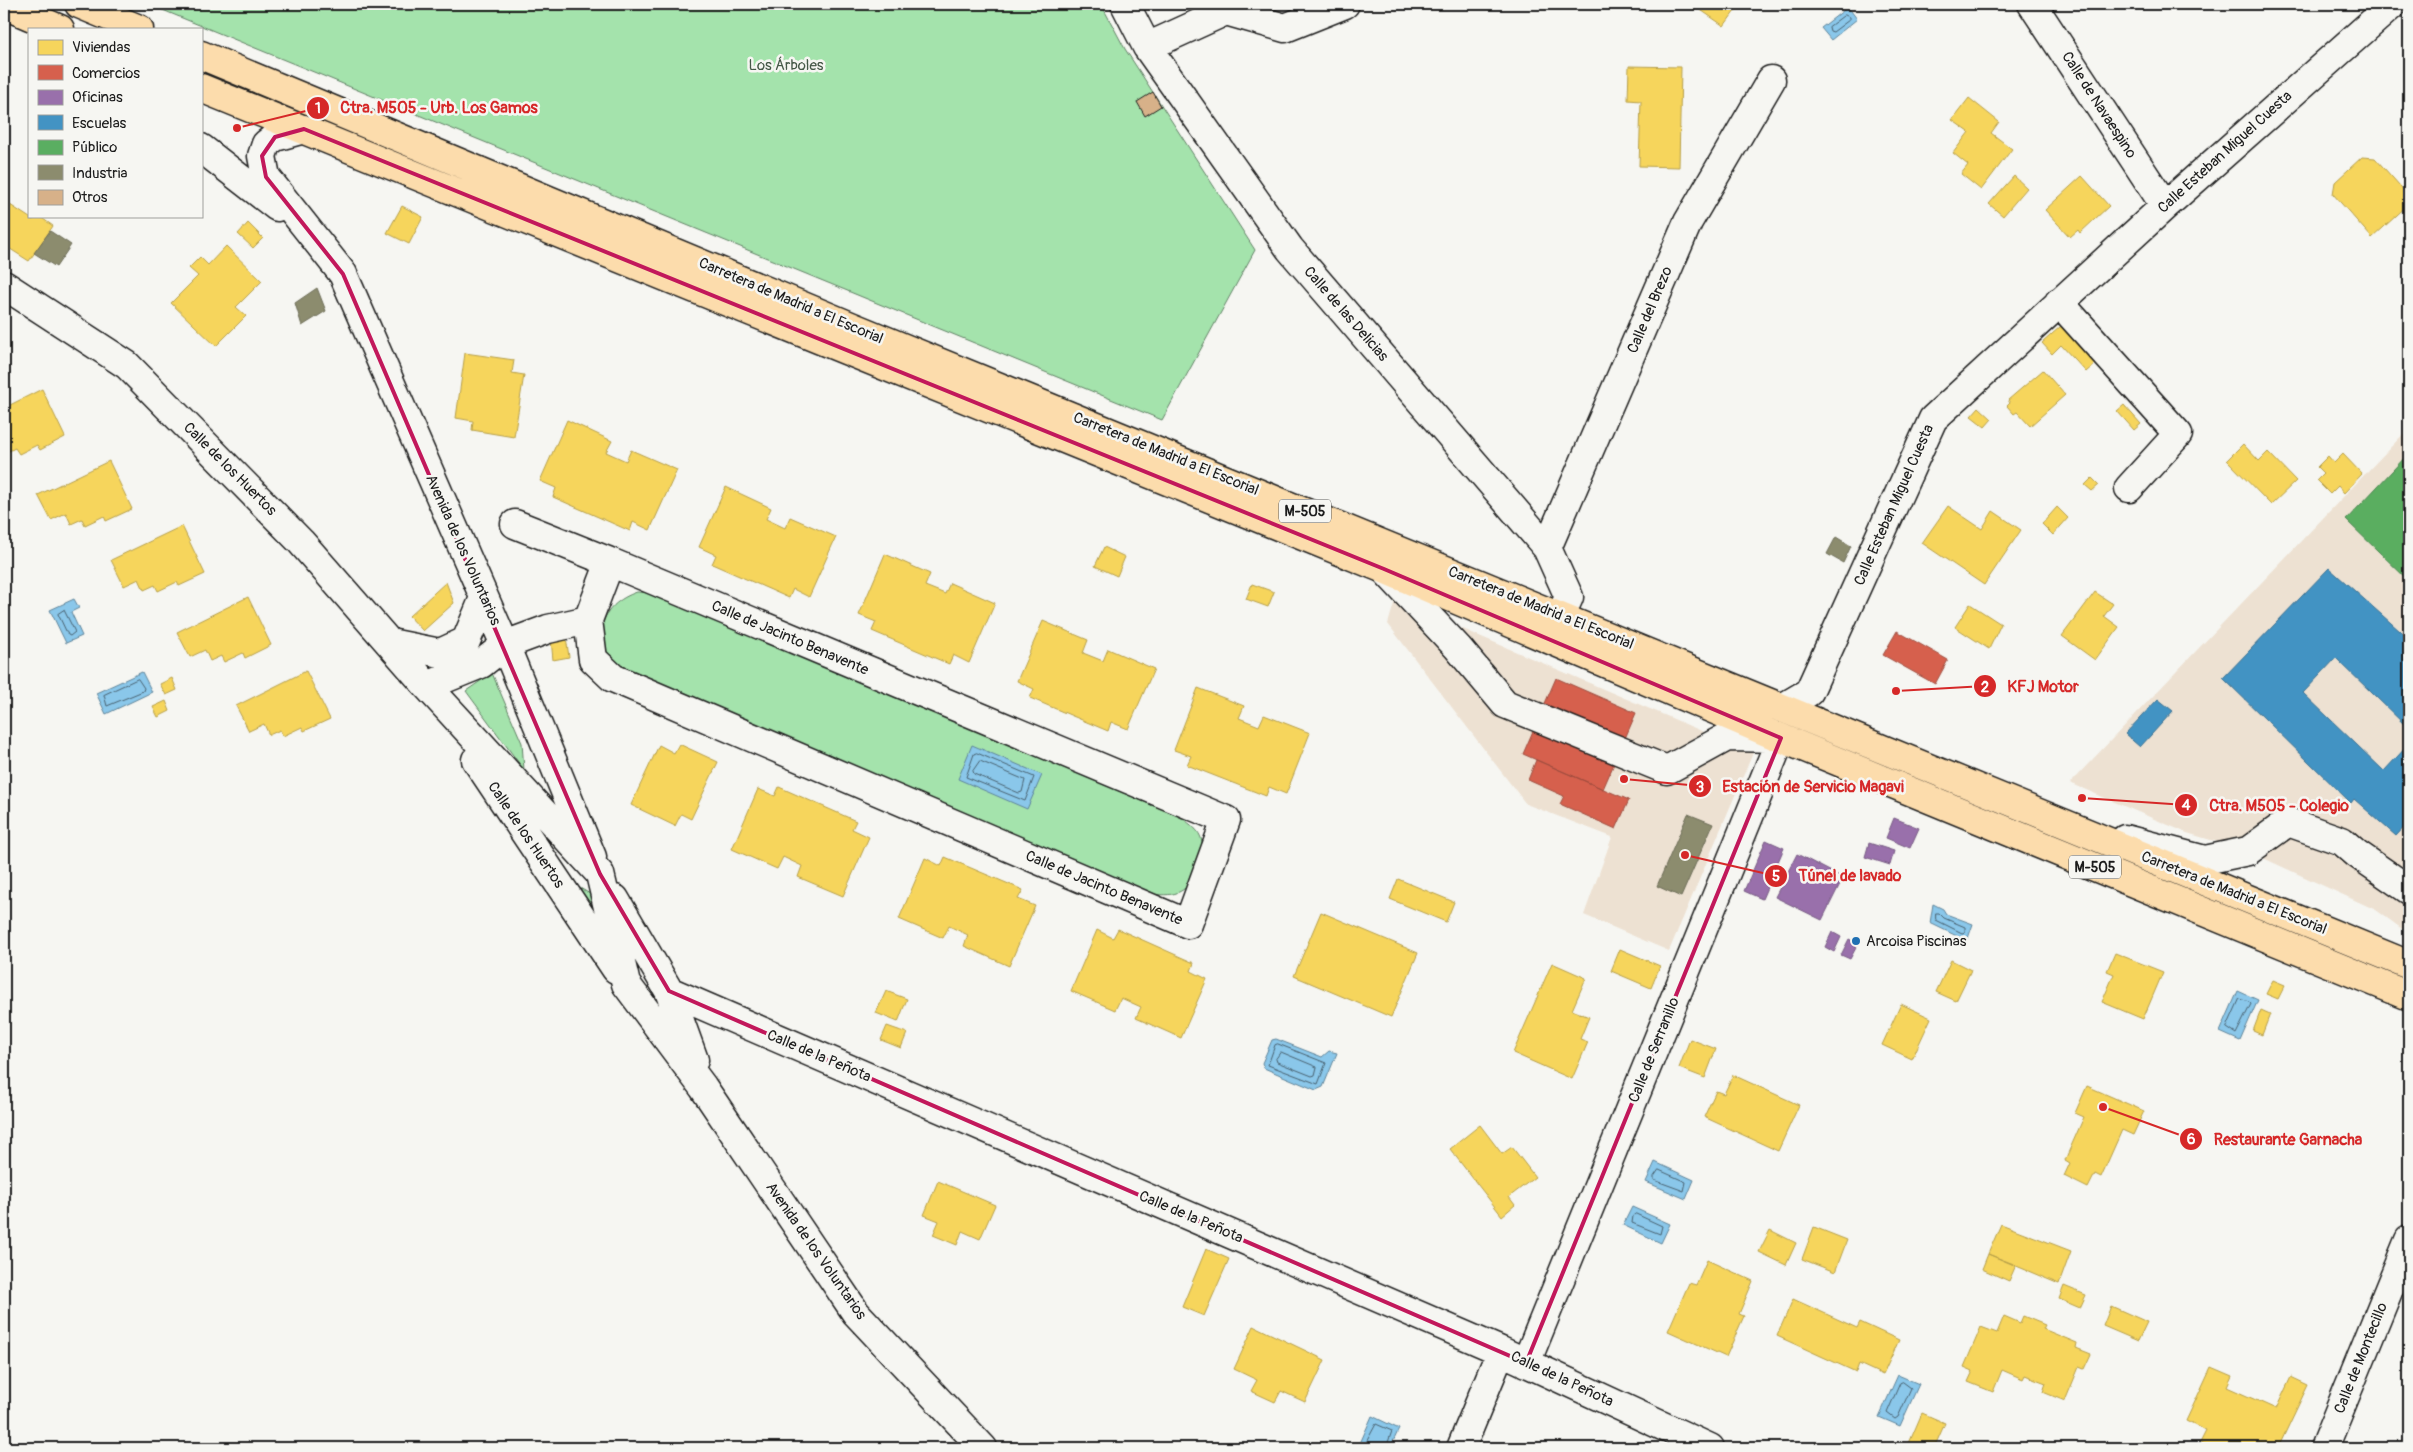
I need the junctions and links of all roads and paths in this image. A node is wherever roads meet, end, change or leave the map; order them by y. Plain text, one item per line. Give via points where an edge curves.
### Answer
1 (79, 4) edge
2 (1125, 4) edge
3 (1346, 4) edge
4 (2032, 4) edge
5 (2393, 4) edge
6 (4, 5) edge
7 (1226, 7) edge
8 (39, 23) edge
9 (56, 28) edge
10 (137, 28) edge
11 (1147, 47) junction
12 (202, 55) edge
13 (1771, 80) dead end
14 (202, 88) edge
15 (304, 130) junction
16 (202, 149) edge
17 (2164, 206) junction
18 (312, 235) junction
19 (4, 285) edge
20 (2059, 302) junction
21 (2129, 488) dead end
22 (515, 524) dead end
23 (1547, 548) junction
24 (610, 562) junction
25 (1384, 569) junction
26 (484, 598) junction
27 (1561, 615) junction
28 (588, 620) junction
29 (390, 642) junction
30 (505, 645) junction
31 (427, 686) junction
32 (1782, 708) junction
33 (1781, 738) junction
34 (2068, 824) junction
35 (600, 874) junction
36 (2409, 890) edge
37 (2409, 965) edge
38 (626, 984) junction
39 (669, 991) junction
40 (2409, 996) edge
41 (703, 1087) junction
42 (2409, 1240) edge
43 (1501, 1351) junction
44 (1526, 1363) junction
45 (983, 1448) edge
46 (1461, 1448) edge
47 (1710, 1448) edge
48 (2324, 1448) edge

1 - 10 highway
2 - 11 street, Calle de las Delicias
3 - 7 street via 1284,28
4 - 17 street, Calle de Navaespino
5 - 17 street, Calle Esteban Miguel Cuesta
6 - 8 highway
7 - 11 street
8 - 9 highway
11 - 23 street, Calle de las Delicias via 1290,249
12 - 27 highway, Carretera de Madrid a El Escorial / M-505 via 853,327
13 - 23 street, Calle del Brezo via 1688,222
14 - 15 highway, Carretera de Madrid a El Escorial / M-505
15 - 18 street, Avenida de los Voluntarios via 274,137 266,144 262,156 270,184
15 - 25 highway, Carretera de Madrid a El Escorial / M-505
16 - 18 street, Avenida de los Voluntarios
17 - 20 street, Calle Esteban Miguel Cuesta
18 - 26 street, Avenida de los Voluntarios via 343,274
19 - 29 street, Calle de los Huertos via 127,365 301,542
20 - 21 street via 2178,434
20 - 32 street, Calle Esteban Miguel Cuesta via 1933,419 1809,692
22 - 24 street, Calle de Jacinto Benavente
23 - 27 street, Calle de las Delicias via 1569,597
24 - 28 street, Calle de Jacinto Benavente
24 - 28 street, Calle de Jacinto Benavente via 1226,820 1188,924 613,678 593,659
25 - 33 highway, Carretera de Madrid a El Escorial / M-505
25 - 33 street via 1505,704 1667,770 1727,737
26 - 29 street via 466,641 440,653
26 - 30 street, Avenida de los Voluntarios
27 - 32 highway, Carretera de Madrid a El Escorial / M-505
28 - 30 street via 548,629
29 - 31 street, Calle de los Huertos
30 - 31 street via 480,664
30 - 35 street, Avenida de los Voluntarios
31 - 35 street, Calle de los Huertos
31 - 38 street, Calle de los Huertos
32 - 34 highway, Carretera de Madrid a El Escorial / M-505
33 - 40 highway, Carretera de Madrid a El Escorial / M-505
33 - 44 street, Calle de Serranillo
34 - 36 street via 2205,860 2248,851 2288,822 2342,841
34 - 37 highway, Carretera de Madrid a El Escorial / M-505
35 - 38 street, Avenida de los Voluntarios
35 - 39 street, Avenida de los Voluntarios
38 - 41 street, Avenida de los Voluntarios
39 - 41 street, Avenida de los Voluntarios
39 - 43 street, Calle de la Peñota
41 - 45 street, Avenida de los Voluntarios via 856,1313
42 - 48 street, Calle de Montecillo
43 - 44 street, Calle de la Peñota
43 - 46 street
44 - 47 street, Calle de la Peñota

